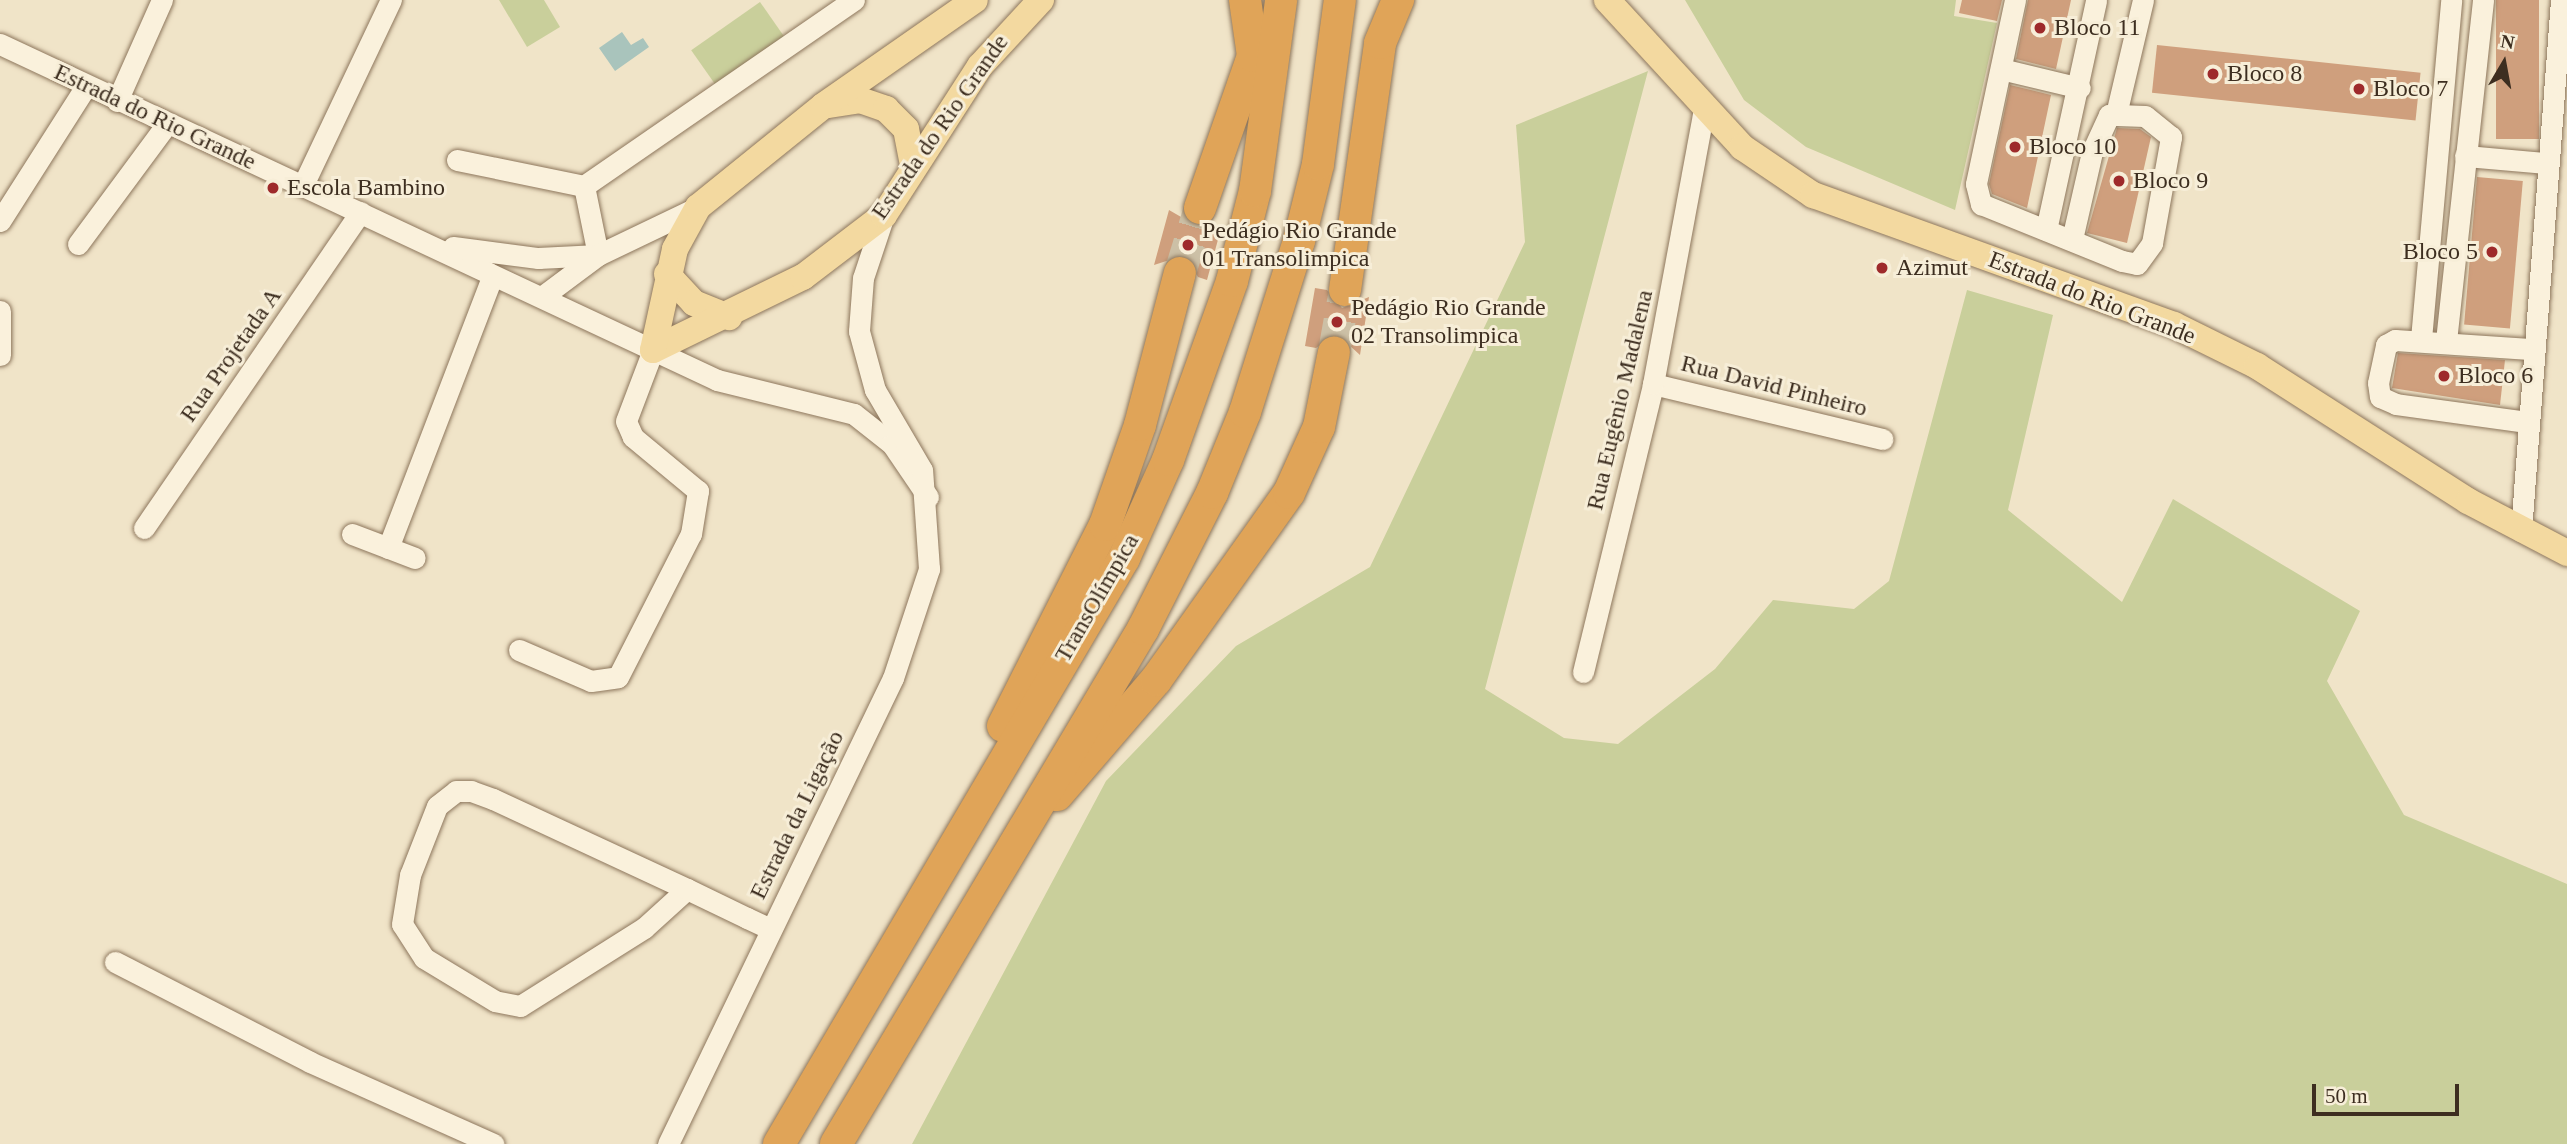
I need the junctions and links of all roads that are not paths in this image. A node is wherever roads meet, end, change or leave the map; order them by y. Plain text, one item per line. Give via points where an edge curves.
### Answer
1 (162, 0) edge
2 (391, 0) edge
3 (854, 0) edge
4 (975, 0) edge
5 (1041, 0) edge
6 (1245, 0) edge
7 (1281, 0) edge
8 (1340, 0) edge
9 (1398, 0) edge
10 (1607, 0) edge
11 (2015, 0) edge
12 (2096, 0) edge
13 (2143, 0) edge
14 (2451, 0) edge
15 (2483, 0) edge
16 (2561, 0) edge
17 (1, 48) edge
18 (2001, 69) junction
19 (86, 86) junction
20 (2080, 88) junction
21 (117, 101) junction
22 (823, 106) junction
23 (2118, 110) junction
24 (166, 125) junction
25 (1713, 133) junction
26 (2465, 156) junction
27 (457, 160) dead end
28 (2545, 163) junction
29 (912, 166) junction
30 (303, 185) junction
31 (584, 186) junction
32 (698, 207) junction
33 (1200, 208) tunnel mouth
34 (360, 212) junction
35 (884, 215) junction
36 (0, 221) edge
37 (2046, 230) junction
38 (2072, 239) junction
39 (424, 242) junction
40 (78, 244) dead end
41 (598, 256) junction
42 (1180, 273) tunnel mouth
43 (667, 274) junction
44 (493, 275) junction
45 (1345, 290) tunnel mouth
46 (543, 296) junction
47 (0, 311) edge
48 (729, 317) junction
49 (2421, 339) junction
50 (2446, 341) junction
51 (2530, 349) junction
52 (653, 350) junction
53 (1334, 352) tunnel mouth
54 (0, 355) edge
55 (1653, 384) junction
56 (2527, 422) junction
57 (1882, 439) dead end
58 (928, 497) junction
59 (144, 528) dead end
60 (2521, 531) junction
61 (352, 534) dead end
62 (388, 548) junction
63 (2567, 553) edge
64 (415, 558) dead end
65 (519, 650) dead end
66 (1583, 672) dead end
67 (997, 765) junction
68 (1022, 829) junction
69 (687, 889) junction
70 (771, 929) junction
71 (115, 962) dead end
72 (493, 1144) edge
73 (668, 1144) edge
74 (779, 1144) edge
75 (836, 1144) edge

1 - 21 street
2 - 30 street
3 - 31 street
4 - 22 main road, Estrada do Rio Grande
5 - 29 main road, Estrada do Rio Grande via 980,66
6 - 33 highway via 1253,56
7 - 67 highway, TransOlímpica via 1265,145 1233,281 1191,404 1124,558
8 - 68 highway via 1318,164 1245,412 1143,629
9 - 45 highway via 1380,43
10 - 25 main road, Estrada do Rio Grande via 1704,108
11 - 18 street
12 - 20 street
13 - 23 street
14 - 49 street
15 - 26 street
16 - 28 street
17 - 19 street, Estrada do Rio Grande
18 - 20 street
18 - 37 street via 1976,199
19 - 21 street, Estrada do Rio Grande
19 - 36 street
20 - 37 street
21 - 24 street, Estrada do Rio Grande
22 - 29 main road via 860,100 886,109 906,129
22 - 32 main road, Estrada do Rio Grande
23 - 38 street via 2100,129
23 - 38 street via 2145,116 2171,137 2152,243 2137,264
24 - 30 street, Estrada do Rio Grande
24 - 40 street
25 - 55 street, Rua Eugênio Madalena
25 - 60 main road, Estrada do Rio Grande via 1825,200 2076,287 2257,366
26 - 28 street
26 - 50 street
27 - 31 street
28 - 51 street
29 - 35 main road, Estrada do Rio Grande
30 - 34 street, Estrada do Rio Grande
31 - 41 street
32 - 41 street, Estrada do Rio Grande
32 - 43 main road, Estrada do Rio Grande
34 - 39 street, Estrada do Rio Grande
34 - 59 street, Rua Projetada A
35 - 48 main road, Estrada do Rio Grande via 803,277
35 - 58 street, Estrada da Ligação via 863,278 859,331 875,390 911,446
37 - 38 street
39 - 41 street, Estrada do Rio Grande via 538,258
39 - 44 street, Estrada do Rio Grande
41 - 46 street
42 - 67 highway via 1140,425 1105,525 1023,680 1002,727
43 - 48 main road via 694,303
43 - 52 main road, Estrada do Rio Grande
44 - 46 street, Estrada do Rio Grande
44 - 62 street
46 - 52 street, Estrada do Rio Grande
47 - 54 street
48 - 52 main road, Estrada do Rio Grande
49 - 50 street
49 - 56 street via 2386,345 2380,397
50 - 51 street
51 - 56 street
52 - 58 street via 739,388 854,414 892,444
52 - 65 street via 626,421 632,437 698,491 691,534 618,677 591,681
53 - 68 highway via 1319,427 1289,493 1117,730
55 - 57 street, Rua David Pinheiro
55 - 66 street, Rua Eugênio Madalena
56 - 60 street
58 - 70 street, Estrada da Ligação via 929,569 920,604 893,678
60 - 63 main road, Estrada do Rio Grande
61 - 62 street
62 - 64 street
67 - 74 highway, TransOlímpica
68 - 75 highway
69 - 69 street via 644,928 520,1006 495,1001 424,958 401,924 410,875 437,806 456,791 493,799
69 - 70 street
70 - 73 street, Estrada da Ligação
71 - 72 street via 310,1062

